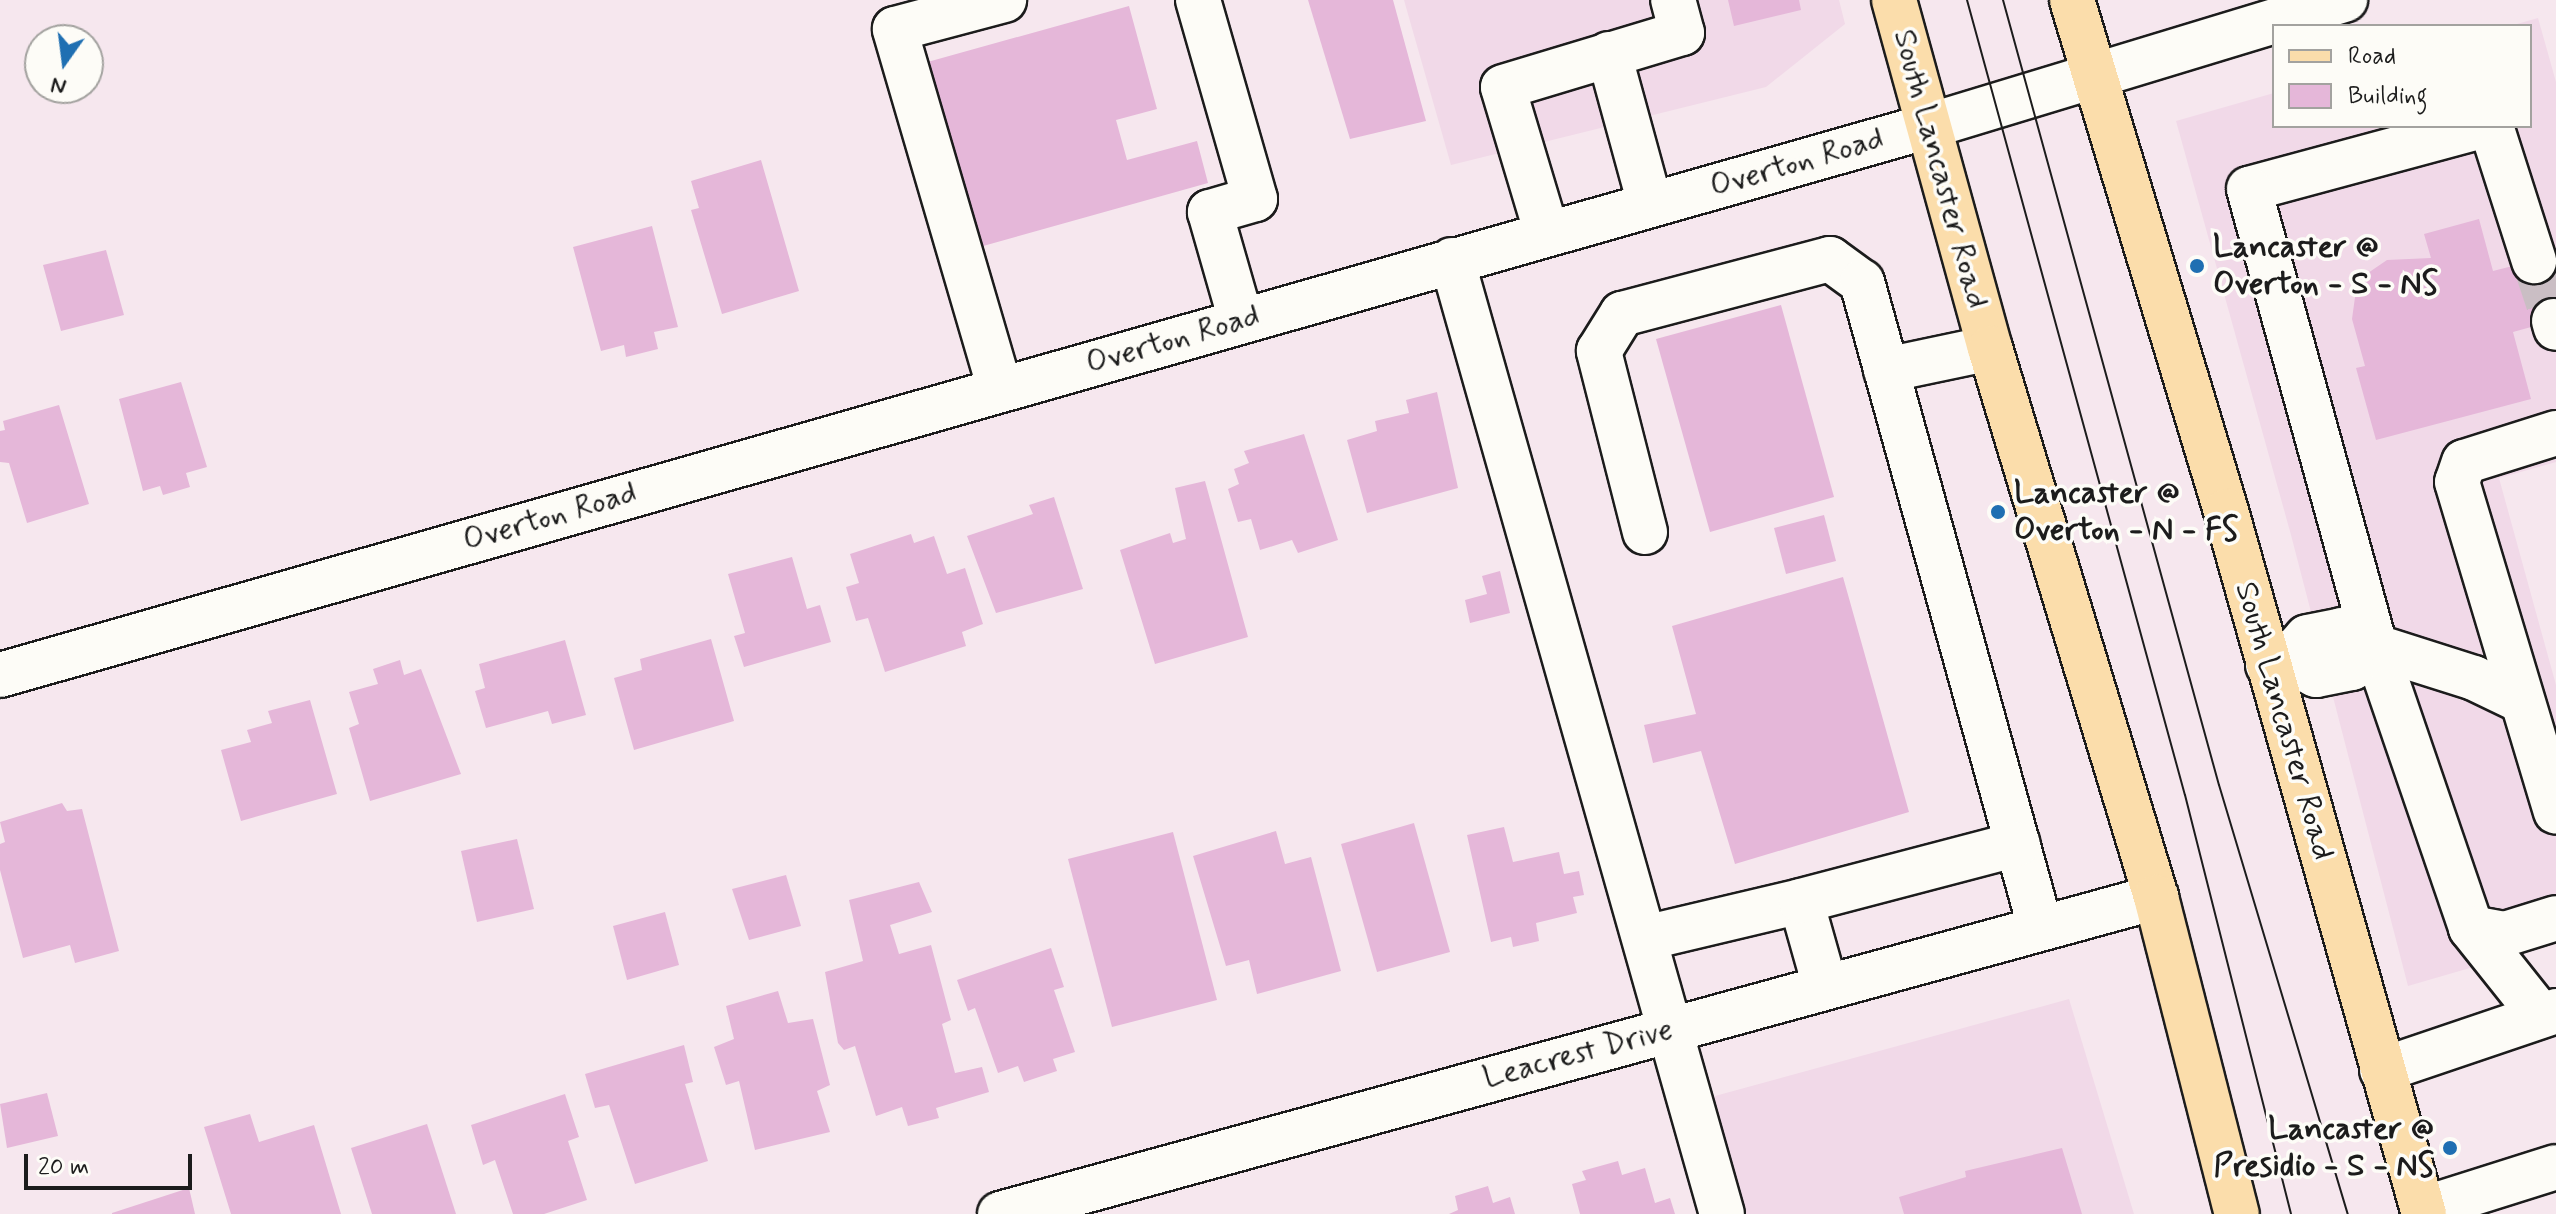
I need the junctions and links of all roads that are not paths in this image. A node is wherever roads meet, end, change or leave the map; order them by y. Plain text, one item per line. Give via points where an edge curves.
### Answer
1 (1004, 0) edge
2 (1198, 0) edge
3 (1673, 0) edge
4 (1894, 0) edge
5 (2072, 0) edge
6 (2336, 10) edge
7 (2282, 24) edge
8 (2272, 27) edge
9 (1609, 54) junction
10 (2091, 74) junction
11 (1929, 126) junction
12 (2465, 128) edge
13 (2492, 128) edge
14 (2366, 140) edge
15 (1650, 204) junction
16 (1547, 234) junction
17 (2536, 234) tunnel mouth
18 (1452, 260) junction
19 (1241, 320) junction
20 (1990, 348) junction
21 (1886, 370) junction
22 (1000, 389) junction
23 (2556, 433) edge
24 (1645, 532) dead end
25 (2371, 646) junction
26 (2278, 663) junction
27 (0, 675) edge
28 (2522, 701) junction
29 (2556, 811) edge
30 (2018, 844) junction
31 (2156, 897) junction
32 (1801, 901) junction
33 (2556, 918) edge
34 (2040, 926) junction
35 (2471, 928) junction
36 (1645, 938) junction
37 (1825, 986) junction
38 (2549, 1013) edge
39 (1669, 1029) junction
40 (2382, 1070) junction
41 (2556, 1167) edge
42 (2424, 1212) edge
43 (1000, 1214) edge
44 (1722, 1214) edge
45 (2237, 1214) edge

1 - 22 street via 895,29
2 - 19 street via 1255,199 1210,212
3 - 9 street via 1682,33
4 - 11 main road, South Lancaster Road
5 - 10 main road, South Lancaster Road
6 - 7 street, Overton Road
8 - 10 street, Overton Road
9 - 15 street
9 - 16 street via 1503,87
10 - 11 street, Overton Road
10 - 26 main road, South Lancaster Road
11 - 15 street, Overton Road
11 - 20 main road, South Lancaster Road
12 - 14 street
13 - 17 street
14 - 25 street via 2249,189
15 - 16 street, Overton Road
16 - 18 street, Overton Road
18 - 19 street, Overton Road
18 - 36 street
19 - 22 street, Overton Road
20 - 21 street
20 - 31 main road, South Lancaster Road
21 - 24 street via 1862,282 1830,259 1622,314 1599,351
21 - 30 street
22 - 27 street, Overton Road
23 - 28 street via 2464,462 2457,482
25 - 26 street via 2352,668 2316,675
25 - 28 street via 2474,678
25 - 35 street
26 - 40 main road, South Lancaster Road
28 - 29 street
30 - 32 street
30 - 34 street
31 - 34 street, Leacrest Drive
31 - 45 main road, South Lancaster Road
32 - 36 street
32 - 37 street
33 - 35 street via 2505,934
34 - 37 street, Leacrest Drive
35 - 38 street
36 - 39 street
37 - 39 street, Leacrest Drive
38 - 40 street
39 - 43 street, Leacrest Drive
39 - 44 street
40 - 42 main road, South Lancaster Road
41 - 42 street

